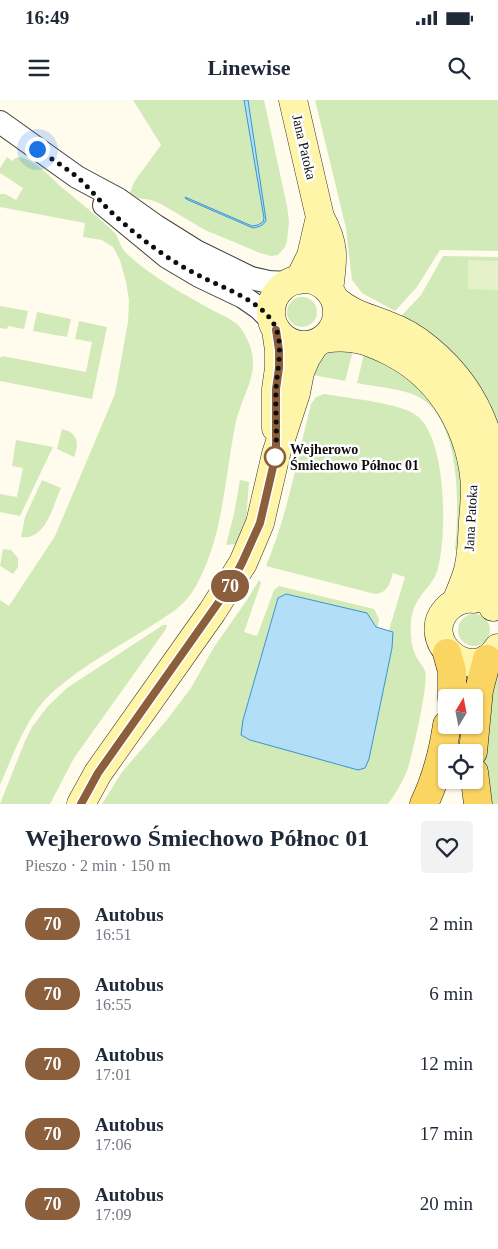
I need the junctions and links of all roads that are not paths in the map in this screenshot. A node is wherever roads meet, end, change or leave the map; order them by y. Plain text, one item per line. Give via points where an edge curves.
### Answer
1 (293, 100) edge
2 (0, 122) edge
3 (320, 217) junction
4 (165, 243) junction
5 (294, 281) junction
6 (332, 295) junction
7 (274, 326) junction
8 (320, 341) junction
9 (276, 454) junction
10 (456, 602) junction
11 (497, 611) edge
12 (448, 652) junction
13 (494, 653) edge
14 (452, 689) edge
15 (446, 734) edge
16 (474, 744) edge
17 (476, 789) edge
18 (81, 804) edge
19 (424, 804) edge
20 (478, 804) edge

1 - 3 main road, Jana Patoka
2 - 4 street via 77,177 107,208
3 - 5 main road, Jana Patoka via 311,256
3 - 6 main road via 332,246
4 - 5 street via 251,278 269,282
4 - 7 street via 199,276 243,297 259,308
5 - 6 main road via 320,283
5 - 7 main road via 280,290 274,299 271,310
6 - 8 main road via 337,310 336,321 332,331
6 - 11 main road, Jana Patoka via 348,310 405,332 446,365 475,402 494,452 497,472 497,510 489,573
7 - 8 main road via 293,344 304,346
7 - 9 main road via 279,350
8 - 9 main road via 306,358 300,372
8 - 10 main road, Jana Patoka via 341,336 357,339 401,358 432,383 446,399 460,424 469,449 475,488 468,570
9 - 18 main road via 260,523 242,563 217,604 98,773
10 - 11 main road via 470,598 480,600
10 - 12 main road, Jana Patoka via 445,612 439,626 440,640
12 - 13 main road via 454,658 470,663
12 - 14 main road
13 - 16 main road via 479,690
15 - 19 main road via 436,775
17 - 20 main road

